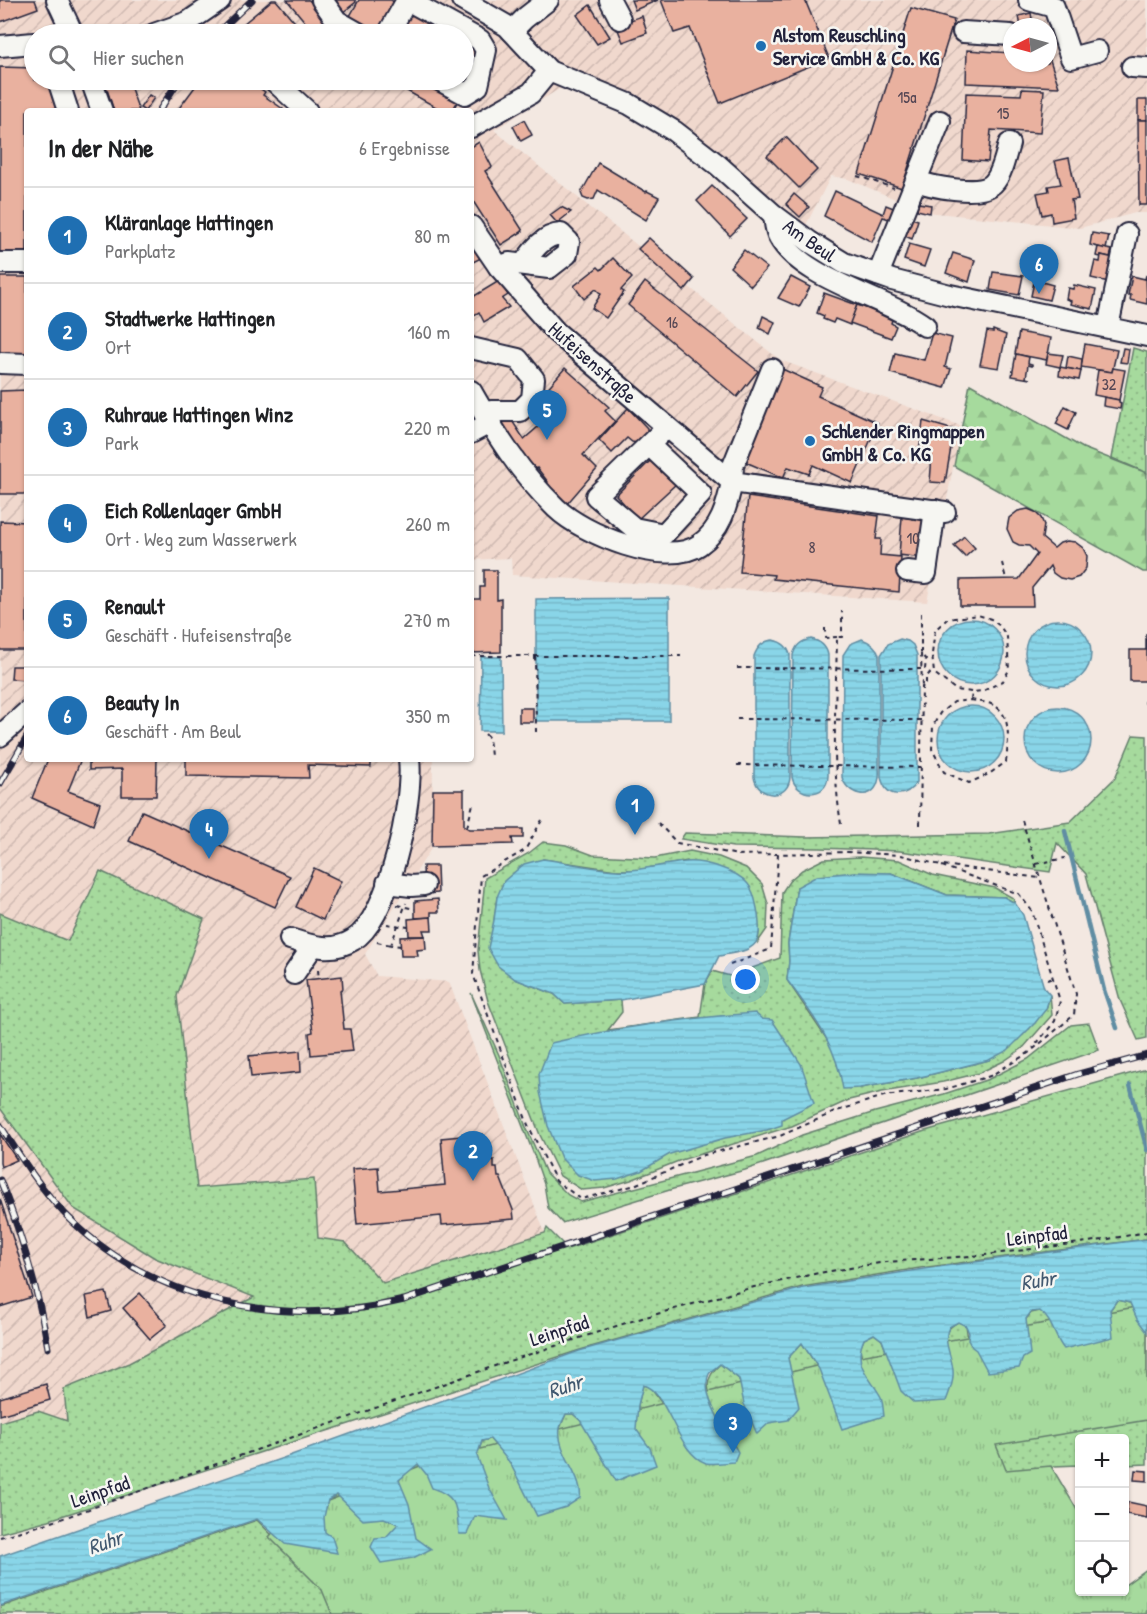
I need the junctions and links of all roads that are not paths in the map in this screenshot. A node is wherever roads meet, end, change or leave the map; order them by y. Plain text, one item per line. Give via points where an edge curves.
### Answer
1 (57, 0) edge
2 (220, 0) edge
3 (322, 0) edge
4 (407, 0) edge
5 (462, 0) edge
6 (548, 0) edge
7 (610, 0) edge
8 (1029, 0) edge
9 (493, 17) junction
10 (620, 19) dead end
11 (68, 24) edge
12 (182, 24) edge
13 (342, 24) edge
14 (394, 24) edge
15 (451, 24) edge
16 (512, 31) junction
17 (963, 32) dead end
18 (1003, 34) edge
19 (474, 37) edge
20 (480, 40) junction
21 (24, 44) edge
22 (0, 46) edge
23 (1097, 51) dead end
24 (549, 71) junction
25 (474, 88) edge
26 (61, 90) edge
27 (95, 90) edge
28 (284, 90) edge
29 (458, 90) edge
30 (472, 90) edge
31 (67, 108) edge
32 (101, 108) edge
33 (303, 108) edge
34 (940, 122) dead end
35 (474, 125) edge
36 (1009, 144) dead end
37 (917, 181) junction
38 (774, 214) junction
39 (474, 230) edge
40 (1127, 234) dead end
41 (0, 263) edge
42 (24, 263) edge
43 (524, 263) dead end
44 (500, 267) junction
45 (878, 276) junction
46 (925, 326) dead end
47 (1108, 327) junction
48 (1147, 336) edge
49 (474, 349) edge
50 (0, 363) edge
51 (24, 364) edge
52 (772, 369) dead end
53 (474, 396) edge
54 (487, 419) junction
55 (667, 427) junction
56 (474, 430) edge
57 (649, 446) junction
58 (732, 482) junction
59 (907, 571) dead end
60 (24, 715) edge
61 (0, 736) edge
62 (409, 762) edge
63 (387, 883) junction
64 (418, 885) road end
65 (290, 939) dead end
66 (313, 946) junction
67 (294, 974) dead end

1 - 11 street
2 - 12 street
3 - 13 street
4 - 14 street
4 - 15 street
5 - 9 street
6 - 16 street
7 - 10 street
8 - 23 street via 1054,7 1071,58
9 - 16 street
9 - 20 street
16 - 24 street
17 - 18 street
19 - 20 street
20 - 25 street via 486,50 478,86
21 - 22 street
24 - 35 street via 531,93
24 - 38 street, Am Beul via 629,104 674,130
26 - 31 street
27 - 32 street
28 - 33 street
29 - 30 street via 465,94
34 - 37 street
36 - 37 street via 998,177 990,186 971,191
37 - 45 street
38 - 45 street, Am Beul via 844,263
38 - 46 street via 781,240 806,264
39 - 44 street, Hufeisenstraße
40 - 47 street
41 - 42 street
43 - 44 street
44 - 55 street, Hufeisenstraße via 556,333
45 - 47 street, Am Beul
47 - 48 street, Am Beul
49 - 54 street via 518,359 534,379 532,399 520,411 491,411
50 - 51 street
52 - 58 street via 733,466
53 - 54 street
54 - 56 street
54 - 58 street via 512,459 559,510 589,530 621,544 666,553 698,546 721,521
55 - 57 street
55 - 58 street, Hufeisenstraße
57 - 57 street via 596,496 634,528 664,534 701,494
58 - 59 street via 940,511 926,573
60 - 61 street
62 - 63 street via 408,804
63 - 64 street
63 - 66 street via 372,920 360,935 343,945
65 - 66 street
66 - 67 street

